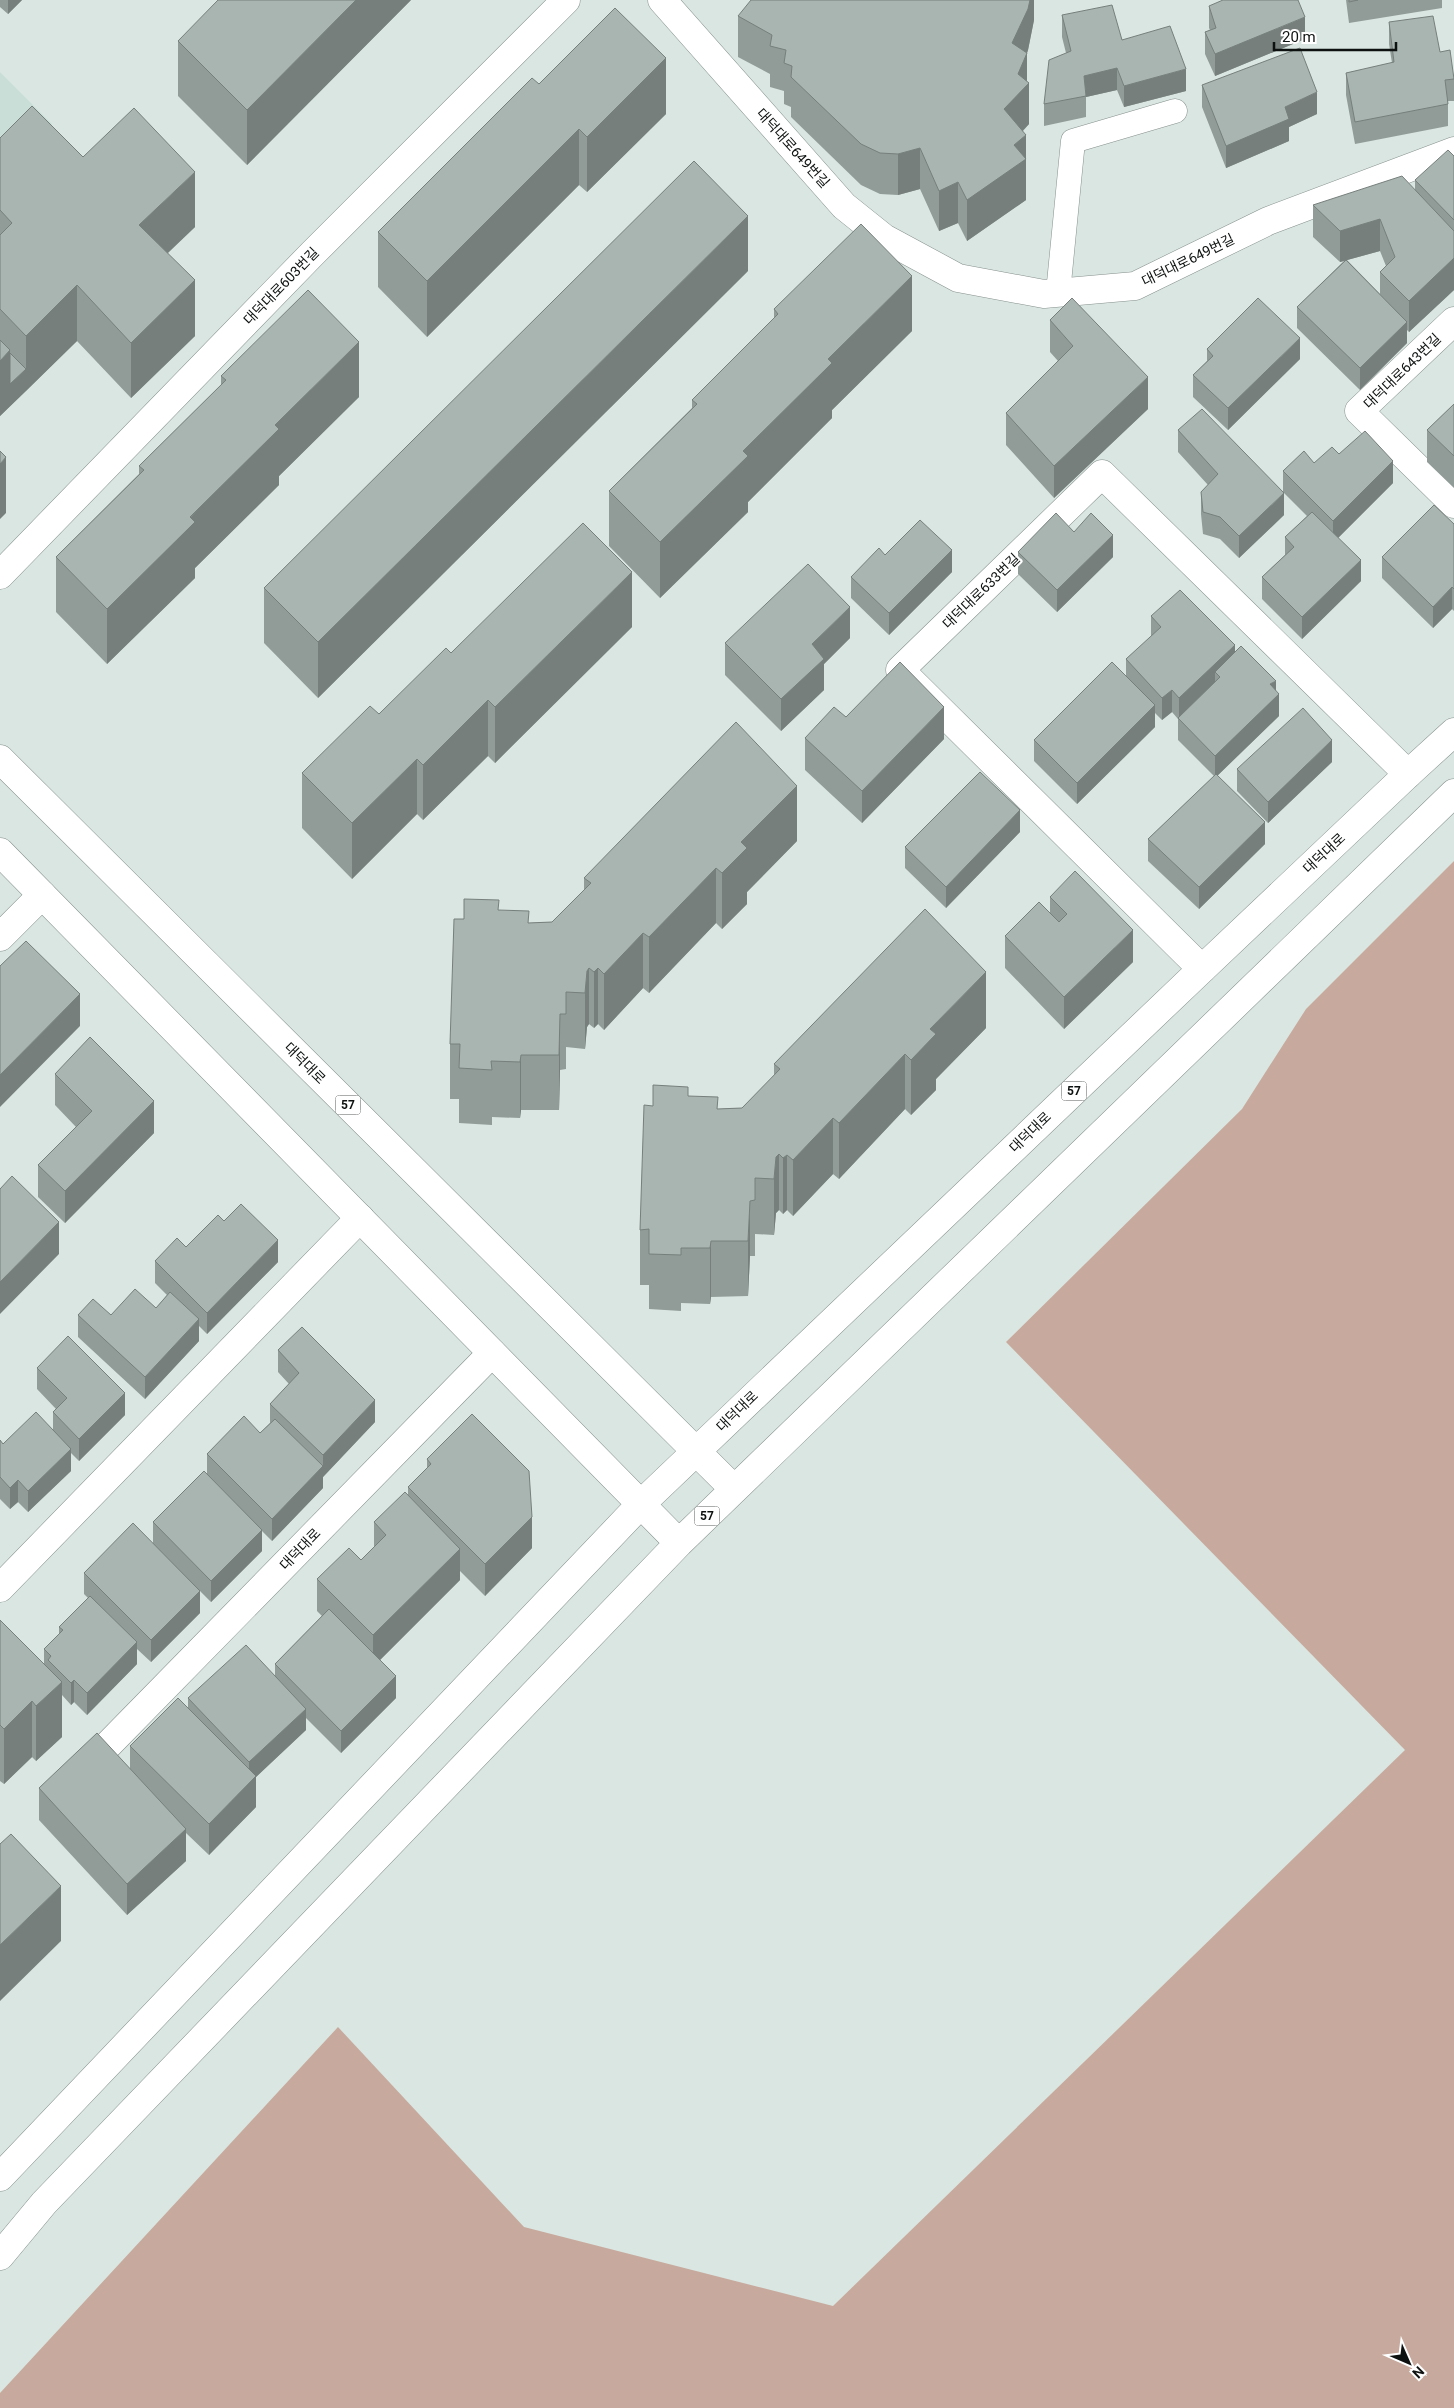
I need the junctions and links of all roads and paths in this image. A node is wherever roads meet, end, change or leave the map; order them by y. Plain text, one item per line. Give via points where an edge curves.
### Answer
1 (566, 0) edge
2 (662, 0) edge
3 (1175, 111) dead end
4 (1454, 151) edge
5 (1058, 293) junction
6 (1454, 321) edge
7 (1454, 504) edge
8 (0, 575) edge
9 (1454, 732) edge
10 (0, 759) edge
11 (1408, 774) junction
12 (1454, 793) edge
13 (0, 852) edge
14 (42, 895) junction
15 (0, 937) edge
16 (1202, 968) junction
17 (360, 1218) junction
18 (492, 1352) junction
19 (696, 1451) junction
20 (734, 1489) junction
21 (642, 1504) junction
22 (679, 1543) junction
23 (0, 1588) edge
24 (107, 1746) edge
25 (0, 2177) edge
26 (0, 2256) edge

1 - 8 main road, 대덕대로603번길 via 320,246
2 - 5 main road, 대덕대로649번길 via 844,206 884,238 958,278 1044,294
3 - 5 lane via 1073,141
4 - 5 main road, 대덕대로649번길 via 1268,221 1134,286
6 - 7 main road, 대덕대로643번길 via 1359,412
9 - 11 main road, 대덕대로 / 57
10 - 19 main road, 대덕대로 / 57
11 - 16 main road, 대덕대로 / 57
11 - 16 main road, 대덕대로633번길 via 1102,474 900,670
12 - 20 main road, 57
13 - 14 main road
14 - 15 main road
14 - 17 main road
16 - 19 main road, 대덕대로 / 57
17 - 18 main road
17 - 23 main road
18 - 21 main road
18 - 24 main road, 대덕대로
19 - 20 main road, 대덕대로 / 57
19 - 21 main road, 대덕대로 / 57
20 - 22 main road, 57
21 - 22 main road
21 - 25 main road, 대덕대로
22 - 26 main road via 44,2203

